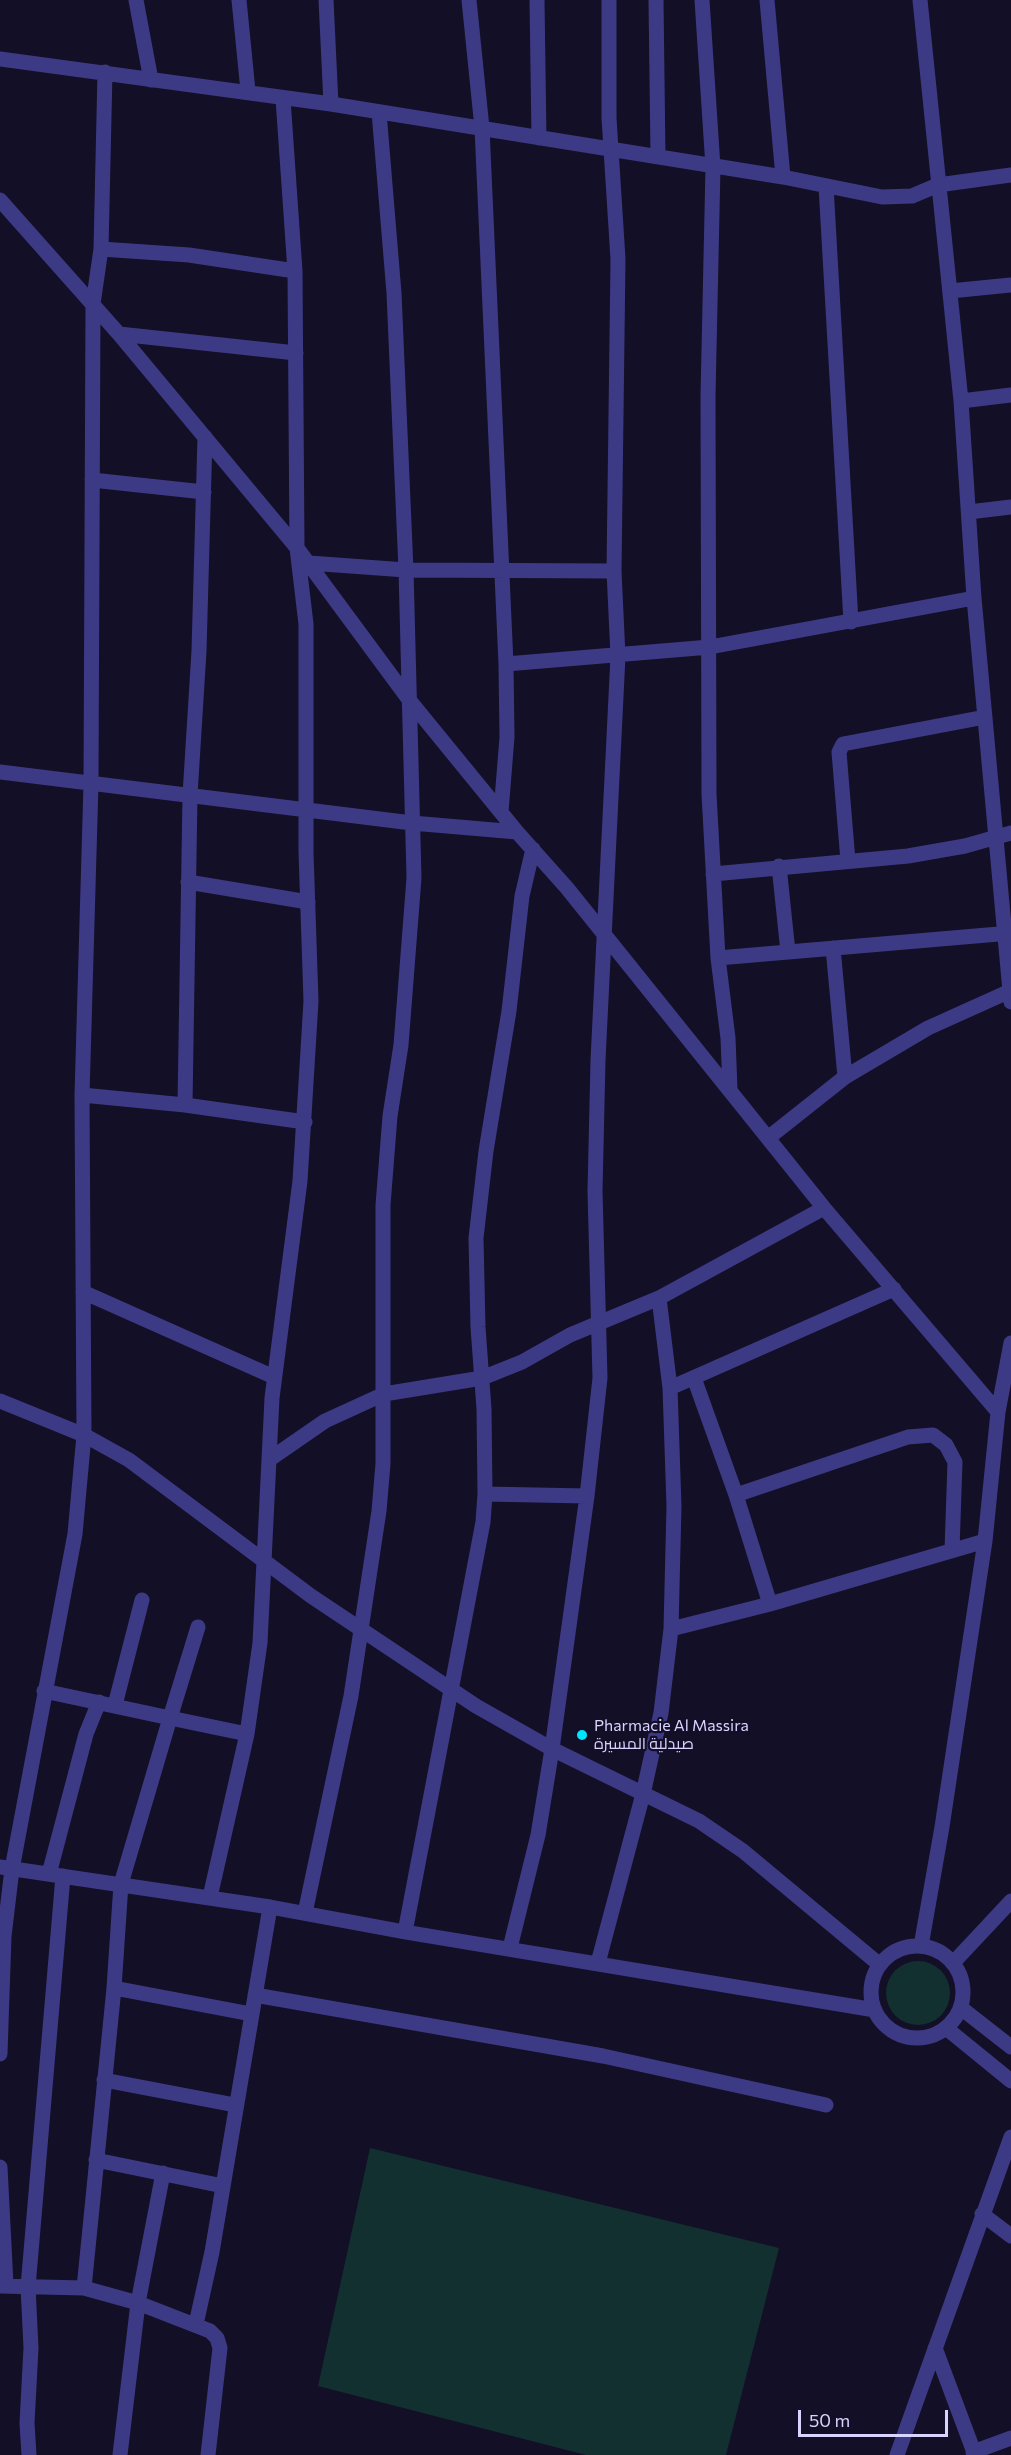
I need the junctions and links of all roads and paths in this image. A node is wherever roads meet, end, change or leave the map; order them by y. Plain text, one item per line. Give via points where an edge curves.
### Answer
1 (136, 0) edge
2 (240, 0) edge
3 (326, 0) edge
4 (469, 0) edge
5 (537, 0) edge
6 (609, 0) edge
7 (656, 0) edge
8 (702, 0) edge
9 (767, 0) edge
10 (920, 0) edge
11 (0, 59) edge
12 (105, 72) junction
13 (151, 80) junction
14 (248, 91) junction
15 (283, 99) junction
16 (331, 104) junction
17 (379, 112) junction
18 (482, 128) junction
19 (539, 138) junction
20 (610, 148) junction
21 (658, 156) junction
22 (713, 167) junction
23 (1011, 175) edge
24 (783, 177) junction
25 (938, 185) junction
26 (826, 186) junction
27 (0, 200) edge
28 (101, 249) junction
29 (295, 271) junction
30 (1011, 285) edge
31 (950, 291) junction
32 (93, 304) junction
33 (119, 334) junction
34 (296, 353) junction
35 (1011, 395) edge
36 (961, 401) junction
37 (204, 437) junction
38 (92, 480) junction
39 (204, 492) junction
40 (1011, 507) edge
41 (969, 512) junction
42 (297, 548) junction
43 (309, 563) junction
44 (406, 570) junction
45 (501, 570) junction
46 (614, 571) junction
47 (974, 598) junction
48 (851, 622) junction
49 (710, 647) junction
50 (618, 656) junction
51 (506, 664) junction
52 (410, 701) junction
53 (984, 717) junction
54 (0, 771) edge
55 (91, 784) junction
56 (190, 795) junction
57 (306, 810) junction
58 (501, 812) junction
59 (412, 823) junction
60 (517, 832) junction
61 (1011, 833) edge
62 (995, 839) junction
63 (533, 849) junction
64 (848, 861) junction
65 (778, 866) junction
66 (713, 874) junction
67 (188, 882) junction
68 (308, 902) junction
69 (1008, 934) edge
70 (606, 938) junction
71 (833, 948) junction
72 (788, 952) junction
73 (718, 958) junction
74 (1011, 996) edge
75 (845, 1077) junction
76 (730, 1089) junction
77 (82, 1095) junction
78 (185, 1105) junction
79 (305, 1122) junction
80 (768, 1138) junction
81 (824, 1208) junction
82 (894, 1289) junction
83 (83, 1292) junction
84 (659, 1298) junction
85 (599, 1324) junction
86 (1011, 1343) edge
87 (273, 1377) junction
88 (482, 1378) junction
89 (693, 1378) junction
90 (670, 1388) junction
91 (384, 1394) junction
92 (0, 1401) edge
93 (998, 1412) junction
94 (84, 1435) junction
95 (270, 1459) junction
96 (485, 1494) junction
97 (736, 1495) junction
98 (587, 1496) junction
99 (985, 1541) junction
100 (952, 1550) junction
101 (266, 1562) junction
102 (142, 1600) dead end
103 (770, 1604) junction
104 (198, 1627) dead end
105 (671, 1629) junction
106 (362, 1632) junction
107 (44, 1691) junction
108 (450, 1691) junction
109 (99, 1702) junction
110 (116, 1705) junction
111 (170, 1718) junction
112 (246, 1734) junction
113 (552, 1749) junction
114 (643, 1794) junction
115 (6, 1868) edge
116 (56, 1875) junction
117 (121, 1884) junction
118 (210, 1897) junction
119 (1011, 1901) edge
120 (270, 1907) junction
121 (305, 1913) junction
122 (405, 1932) junction
123 (921, 1946) junction
124 (510, 1948) junction
125 (598, 1963) junction
126 (953, 1963) junction
127 (880, 1965) junction
128 (114, 1988) junction
129 (255, 1995) junction
130 (961, 2008) junction
131 (875, 2010) junction
132 (251, 2014) junction
133 (946, 2028) junction
134 (1011, 2047) edge
135 (0, 2054) edge
136 (104, 2080) junction
137 (1011, 2081) edge
138 (235, 2105) junction
139 (826, 2105) dead end
140 (1011, 2137) edge
141 (96, 2160) junction
142 (0, 2168) edge
143 (163, 2173) junction
144 (223, 2186) junction
145 (982, 2214) junction
146 (1011, 2236) edge
147 (3, 2285) edge
148 (28, 2287) junction
149 (84, 2288) junction
150 (138, 2303) junction
151 (196, 2324) junction
152 (935, 2348) junction
153 (1011, 2438) edge
154 (974, 2454) edge
155 (29, 2455) edge
156 (120, 2455) edge
157 (208, 2455) edge
158 (897, 2455) edge

1 - 13 street
2 - 14 street
3 - 16 street
4 - 18 street
5 - 19 street
6 - 20 street
7 - 21 street
8 - 22 street
9 - 24 street
10 - 25 street
11 - 12 street
12 - 13 street
12 - 28 street
13 - 14 street
14 - 15 street
15 - 16 street
15 - 29 street
16 - 17 street
17 - 18 street
17 - 44 street via 394,293
18 - 19 street
18 - 45 street
19 - 20 street
20 - 21 street
20 - 46 street via 618,259
21 - 22 street
22 - 24 street
22 - 49 street via 708,420
23 - 25 street
24 - 26 street
25 - 26 street via 898,198
25 - 31 street
26 - 48 street
27 - 32 street
28 - 29 street via 189,255
28 - 32 street
29 - 34 street
30 - 31 street
31 - 36 street
32 - 33 street
32 - 38 street
33 - 34 street
33 - 37 street
34 - 42 street
35 - 36 street
36 - 41 street
37 - 39 street
37 - 42 street
38 - 39 street
38 - 55 street
39 - 56 street
40 - 41 street
41 - 47 street
42 - 43 street
42 - 57 street via 306,624
43 - 44 street
43 - 52 street
44 - 45 street
44 - 52 street
45 - 46 street
45 - 51 street
46 - 50 street
47 - 48 street
47 - 53 street
48 - 49 street
49 - 50 street
49 - 66 street
50 - 51 street
50 - 70 street
51 - 58 street via 507,737
52 - 58 street
52 - 59 street
53 - 62 street
53 - 64 street via 843,744 838,752
54 - 55 street
55 - 56 street
55 - 77 street
56 - 57 street
56 - 67 street
57 - 59 street
57 - 68 street
58 - 60 street
59 - 60 street
59 - 91 street via 411,933 383,1205
60 - 63 street
61 - 62 street
62 - 64 street via 917,855
62 - 69 street
63 - 70 street
63 - 88 street via 522,896 509,1011 479,1197 476,1249
64 - 65 street
65 - 66 street
65 - 72 street
66 - 73 street
67 - 68 street
67 - 78 street
68 - 79 street via 311,1000
69 - 71 street
69 - 74 street
70 - 76 street
70 - 85 street via 595,1191
71 - 72 street
71 - 75 street
72 - 73 street
73 - 76 street
74 - 75 street via 928,1028
75 - 80 street
76 - 80 street
77 - 78 street
77 - 83 street
78 - 79 street
79 - 87 street
80 - 81 street
81 - 82 street
81 - 84 street
82 - 89 street
82 - 93 street
83 - 87 street
83 - 94 street
84 - 85 street
84 - 90 street
85 - 88 street
85 - 98 street via 600,1378
86 - 93 street
87 - 95 street
88 - 91 street
88 - 96 street
89 - 90 street
89 - 97 street
90 - 105 street via 674,1506
91 - 95 street via 325,1421
91 - 106 street via 382,1475
92 - 94 street
93 - 99 street
94 - 101 street via 169,1487
94 - 107 street via 75,1534
95 - 101 street
96 - 98 street
96 - 108 street
97 - 100 street via 908,1437 933,1435 946,1445 955,1462
97 - 103 street
98 - 113 street
99 - 100 street
99 - 123 street
100 - 103 street
101 - 106 street
101 - 112 street via 260,1643
102 - 110 street
103 - 105 street
104 - 111 street
105 - 114 street via 661,1713
106 - 108 street
106 - 121 street
107 - 109 street
107 - 115 street
108 - 113 street
108 - 122 street
109 - 110 street
109 - 116 street via 83,1744
110 - 111 street
111 - 112 street
111 - 117 street
112 - 118 street
113 - 114 street
113 - 124 street via 537,1835
114 - 125 street
114 - 127 street via 719,1834
115 - 116 street
115 - 135 street
116 - 117 street
116 - 148 street
117 - 118 street
117 - 128 street
118 - 120 street
119 - 126 street
120 - 121 street
120 - 129 street
121 - 122 street
122 - 124 street
123 - 126 street via 943,1954
123 - 127 street via 902,1948
124 - 125 street
125 - 131 street
126 - 130 street via 964,1993
127 - 131 street via 871,1996
128 - 132 street
128 - 136 street
129 - 132 street
129 - 139 street via 603,2056
130 - 133 street
130 - 134 street
131 - 133 street via 893,2032 906,2037 934,2035
132 - 138 street
133 - 137 street
136 - 138 street
136 - 141 street
138 - 144 street
140 - 145 street
141 - 143 street
141 - 149 street
142 - 147 street
143 - 144 street
143 - 150 street
144 - 151 street
145 - 146 street
145 - 152 street
147 - 148 street
148 - 149 street
148 - 155 street
149 - 150 street
150 - 151 street
150 - 156 street
151 - 157 street via 210,2331 220,2348
152 - 154 street
152 - 158 street
153 - 154 street

